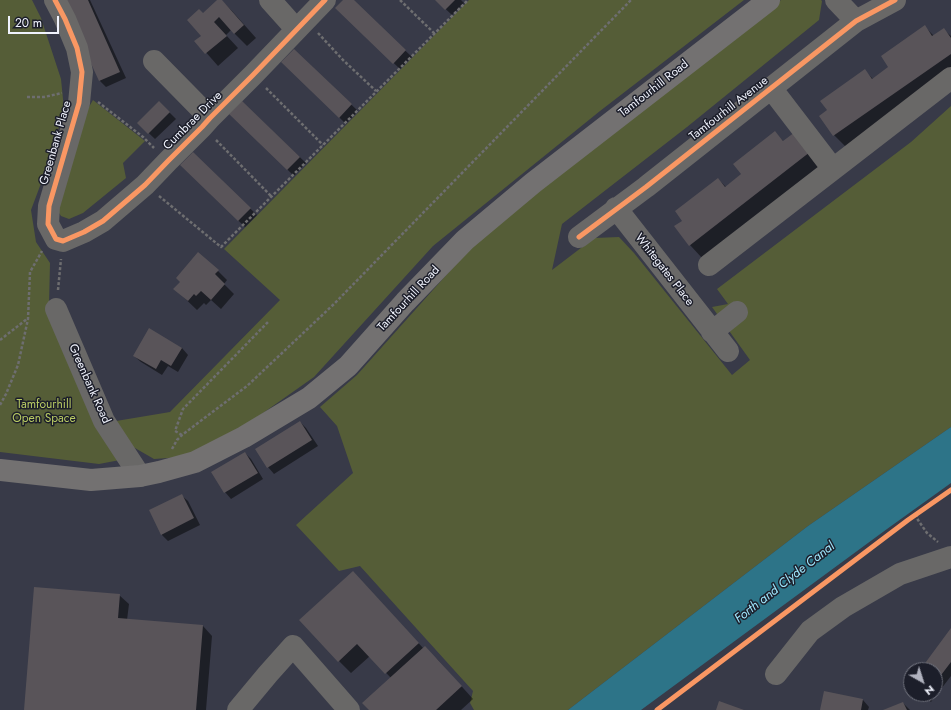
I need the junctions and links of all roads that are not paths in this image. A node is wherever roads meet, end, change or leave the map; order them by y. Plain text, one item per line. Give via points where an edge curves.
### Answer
1 (55, 0) edge
2 (270, 0) edge
3 (325, 0) edge
4 (769, 0) edge
5 (836, 0) edge
6 (895, 0) edge
7 (856, 21) junction
8 (301, 25) junction
9 (154, 61) dead end
10 (951, 78) edge
11 (771, 88) junction
12 (206, 122) junction
13 (833, 169) junction
14 (616, 208) junction
15 (578, 237) dead end
16 (59, 240) joint
17 (709, 265) dead end
18 (56, 309) road end
19 (737, 312) dead end
20 (712, 332) junction
21 (728, 352) dead end
22 (0, 470) edge
23 (149, 474) junction
24 (945, 550) edge
25 (776, 674) dead end
26 (238, 710) edge
27 (349, 710) edge

1 - 16 street, Greenbank Place via 77,48 82,72 79,103 49,206 48,224
2 - 8 street
3 - 8 street, Cumbrae Drive
4 - 23 main road, Tamfourhill Road via 533,183 465,240 348,366 309,398 244,437 195,462
5 - 7 street
6 - 7 street, Tamfourhill Avenue
7 - 11 street, Tamfourhill Avenue
8 - 12 street, Cumbrae Drive
9 - 12 street
10 - 13 street
11 - 13 street
11 - 14 street, Tamfourhill Avenue
12 - 16 street, Cumbrae Drive via 145,185 103,221 84,232
13 - 17 street
14 - 15 street, Tamfourhill Avenue
14 - 20 street, Whitegates Place
18 - 23 street, Greenbank Road via 104,421
19 - 20 street
20 - 21 street, Whitegates Place
22 - 23 main road, Tamfourhill Road via 91,480
24 - 25 street via 843,607 810,632
26 - 27 street via 293,646

